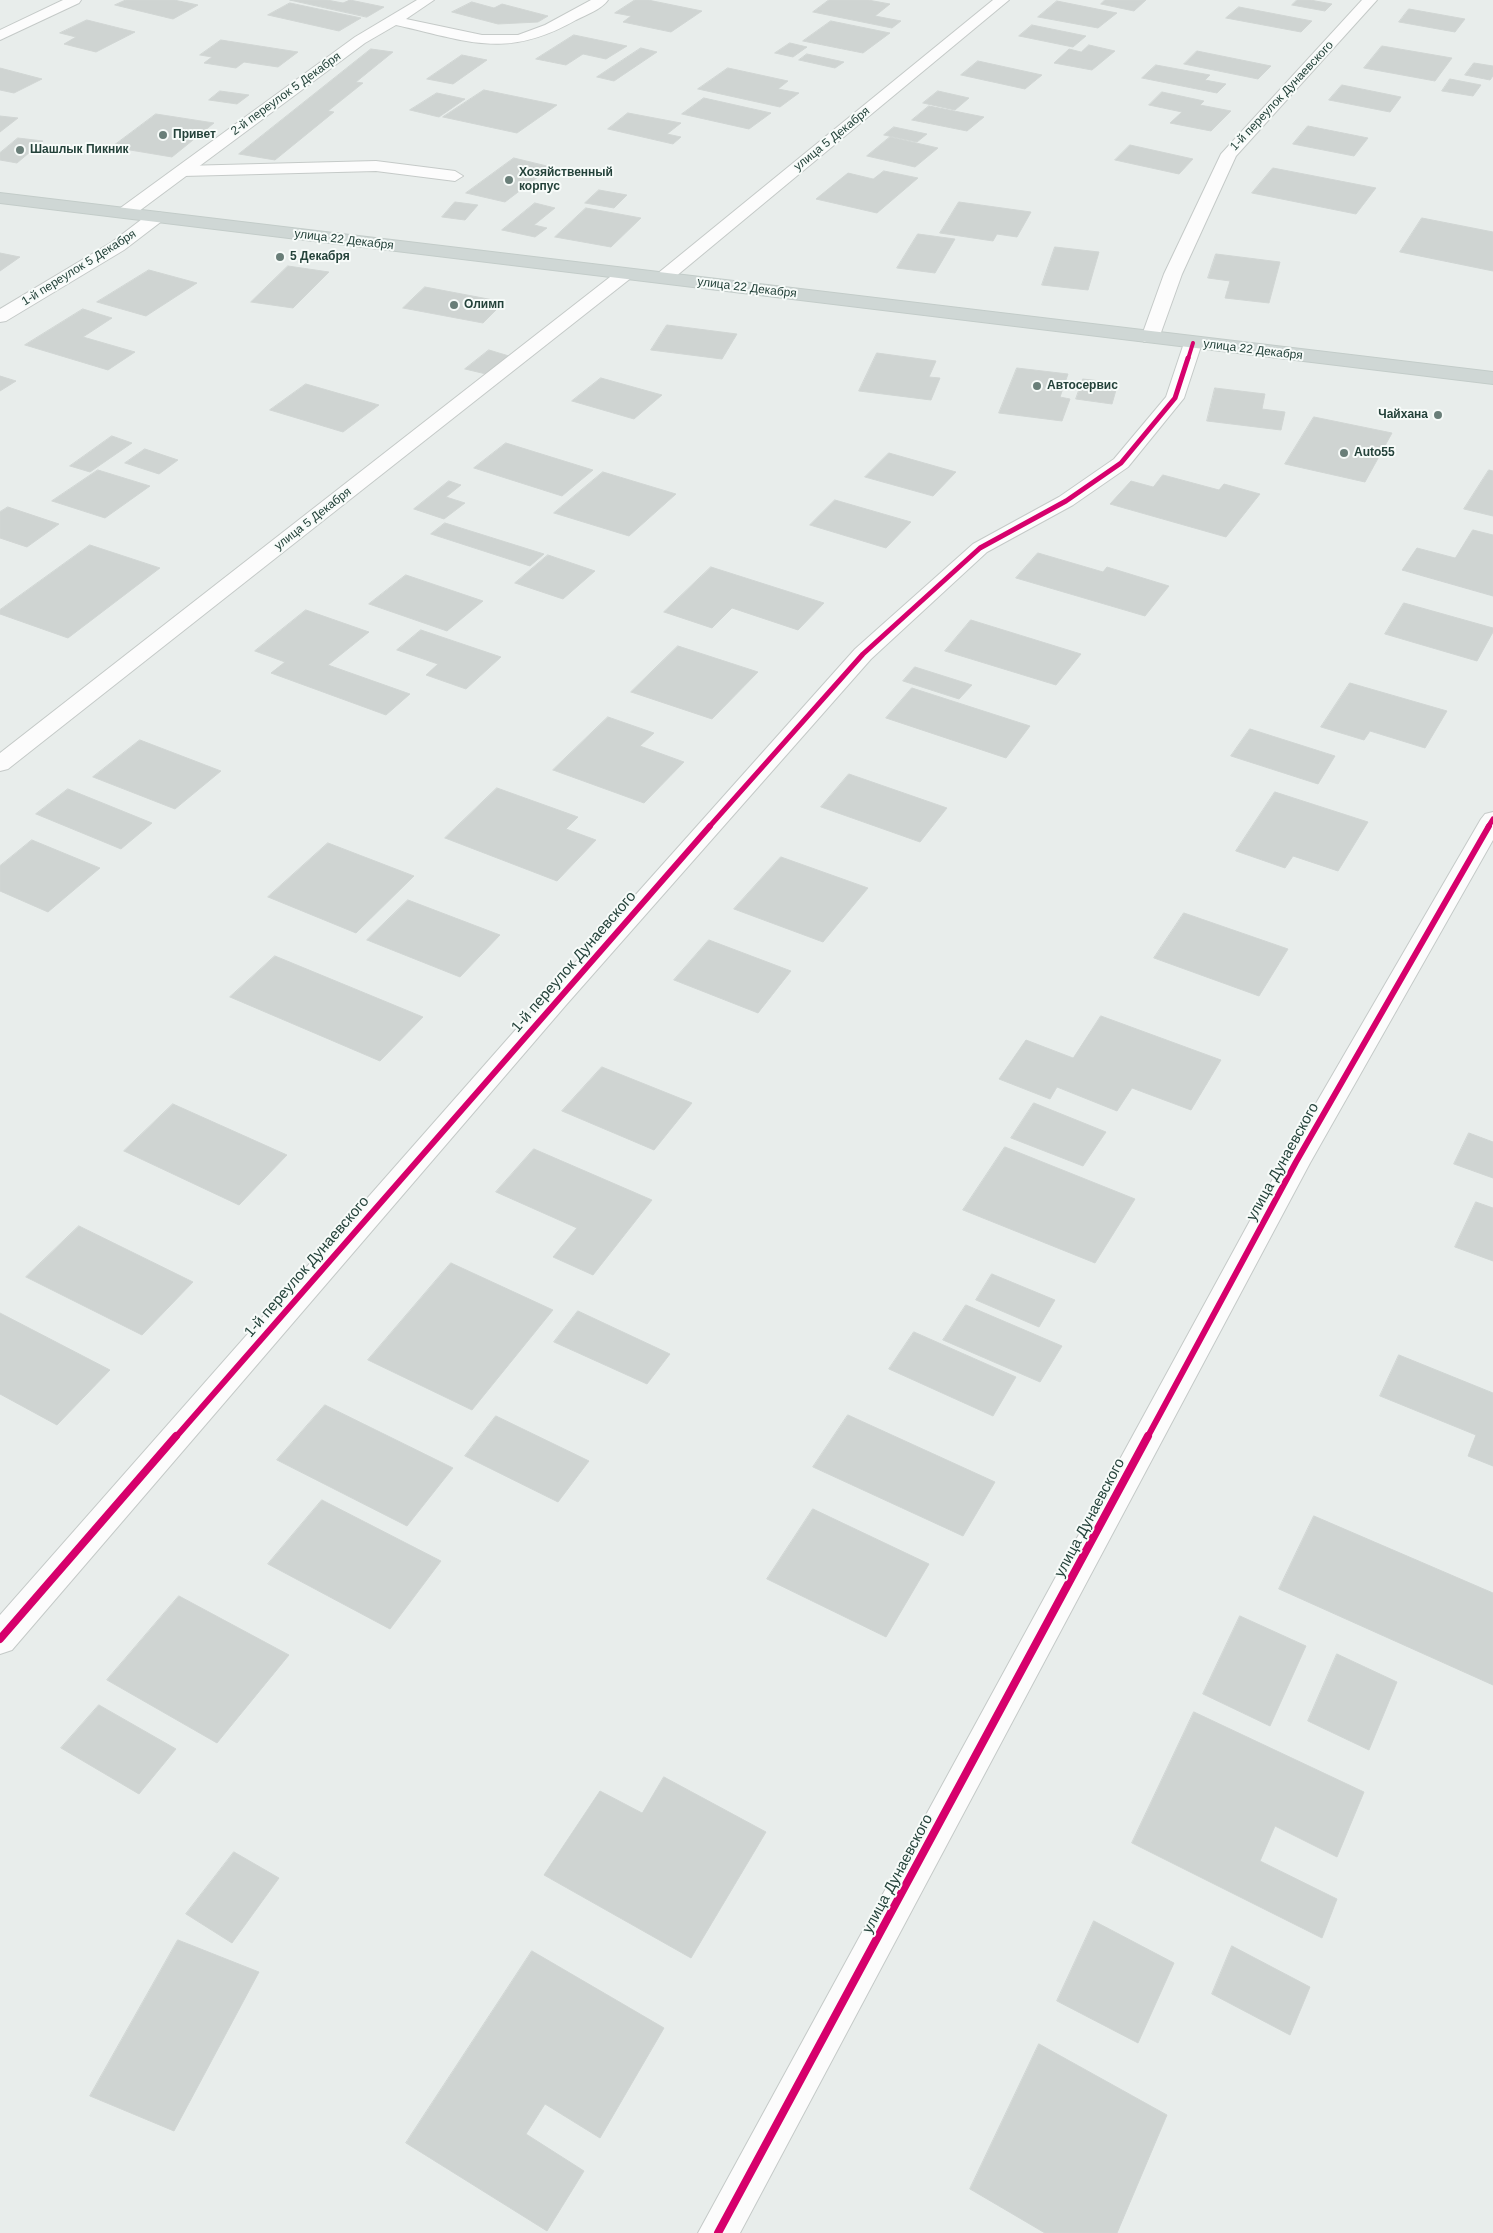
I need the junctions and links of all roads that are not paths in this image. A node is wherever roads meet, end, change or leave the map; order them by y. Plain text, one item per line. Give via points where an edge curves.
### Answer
1 (74, 0) edge
2 (428, 0) edge
3 (601, 0) edge
4 (1002, 0) edge
5 (1370, 0) edge
6 (393, 20) junction
7 (0, 36) edge
8 (183, 171) junction
9 (455, 176) dead end
10 (0, 198) edge
11 (125, 214) junction
12 (156, 217) junction
13 (625, 274) junction
14 (663, 278) junction
15 (0, 317) edge
16 (1150, 338) junction
17 (1193, 343) junction
18 (1493, 378) edge
19 (0, 764) edge
20 (1493, 819) edge
21 (0, 1640) edge
22 (718, 2233) edge

1 - 7 street
2 - 6 street, 2-й переулок 5 Декабря
3 - 6 street via 532,36 508,40 485,39
4 - 14 street, улица 5 Декабря
5 - 16 street, 1-й переулок Дунаевского via 1229,154 1173,274
6 - 8 street, 2-й переулок 5 Декабря via 360,40
8 - 9 street via 376,166
8 - 11 street, 2-й переулок 5 Декабря
10 - 11 main road, улица 22 Декабря
11 - 12 main road, улица 22 Декабря
12 - 13 main road, улица 22 Декабря
12 - 15 street, 1-й переулок 5 Декабря via 118,246
13 - 14 main road, улица 22 Декабря
13 - 19 street, улица 5 Декабря
14 - 16 main road, улица 22 Декабря
16 - 17 main road, улица 22 Декабря
17 - 18 main road, улица 22 Декабря
17 - 21 street, 1-й переулок Дунаевского via 1175,398 1121,463 1066,501 980,548 863,654 557,999
20 - 22 street, улица Дунаевского via 1296,1162

